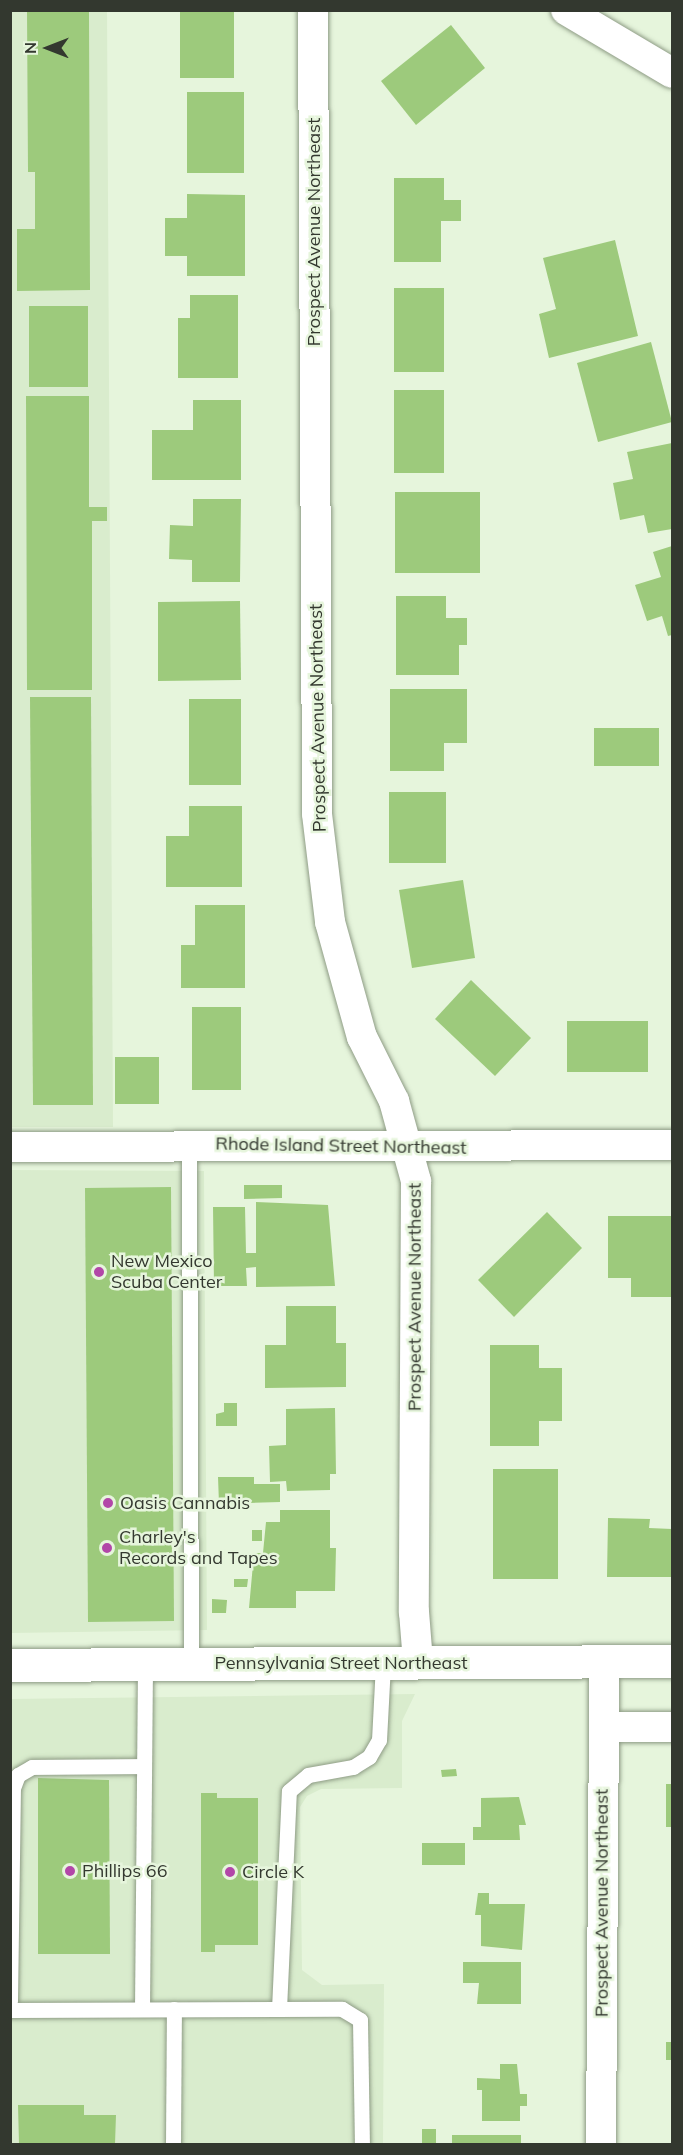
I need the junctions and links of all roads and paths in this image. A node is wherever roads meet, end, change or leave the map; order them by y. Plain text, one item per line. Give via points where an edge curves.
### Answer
1 (313, 10) edge
2 (566, 10) edge
3 (672, 73) edge
4 (189, 1144) junction
5 (672, 1145) edge
6 (10, 1147) edge
7 (408, 1147) junction
8 (604, 1661) junction
9 (672, 1661) edge
10 (418, 1662) junction
11 (383, 1663) junction
12 (145, 1664) junction
13 (191, 1664) junction
14 (10, 1665) edge
15 (604, 1727) junction
16 (672, 1727) edge
17 (144, 1766) junction
18 (10, 2001) edge
19 (142, 2009) junction
20 (174, 2009) junction
21 (279, 2009) junction
22 (10, 2010) edge
23 (173, 2145) edge
24 (362, 2145) edge
25 (601, 2145) edge

1 - 7 street, Prospect Avenue Northeast via 317,814 330,922 362,1036 394,1101
2 - 3 street
4 - 6 street, Rhode Island Street Northeast
4 - 7 street, Rhode Island Street Northeast
4 - 13 lane
5 - 7 street, Rhode Island Street Northeast
7 - 10 street, Prospect Avenue Northeast via 416,1181 414,1612
8 - 9 street, Pennsylvania Street Northeast
8 - 10 street, Pennsylvania Street Northeast
8 - 15 street, Prospect Avenue Northeast
10 - 11 street, Pennsylvania Street Northeast
11 - 13 street, Pennsylvania Street Northeast
11 - 21 lane via 379,1740 369,1757 353,1767 308,1775 289,1791
12 - 13 street, Pennsylvania Street Northeast
12 - 14 street, Pennsylvania Street Northeast
12 - 17 lane
15 - 16 street
15 - 25 street, Prospect Avenue Northeast
17 - 18 lane via 32,1767 18,1775 13,1788
17 - 19 lane
19 - 20 lane
19 - 22 lane
20 - 21 lane
20 - 23 lane
21 - 24 lane via 342,2009 360,2020

